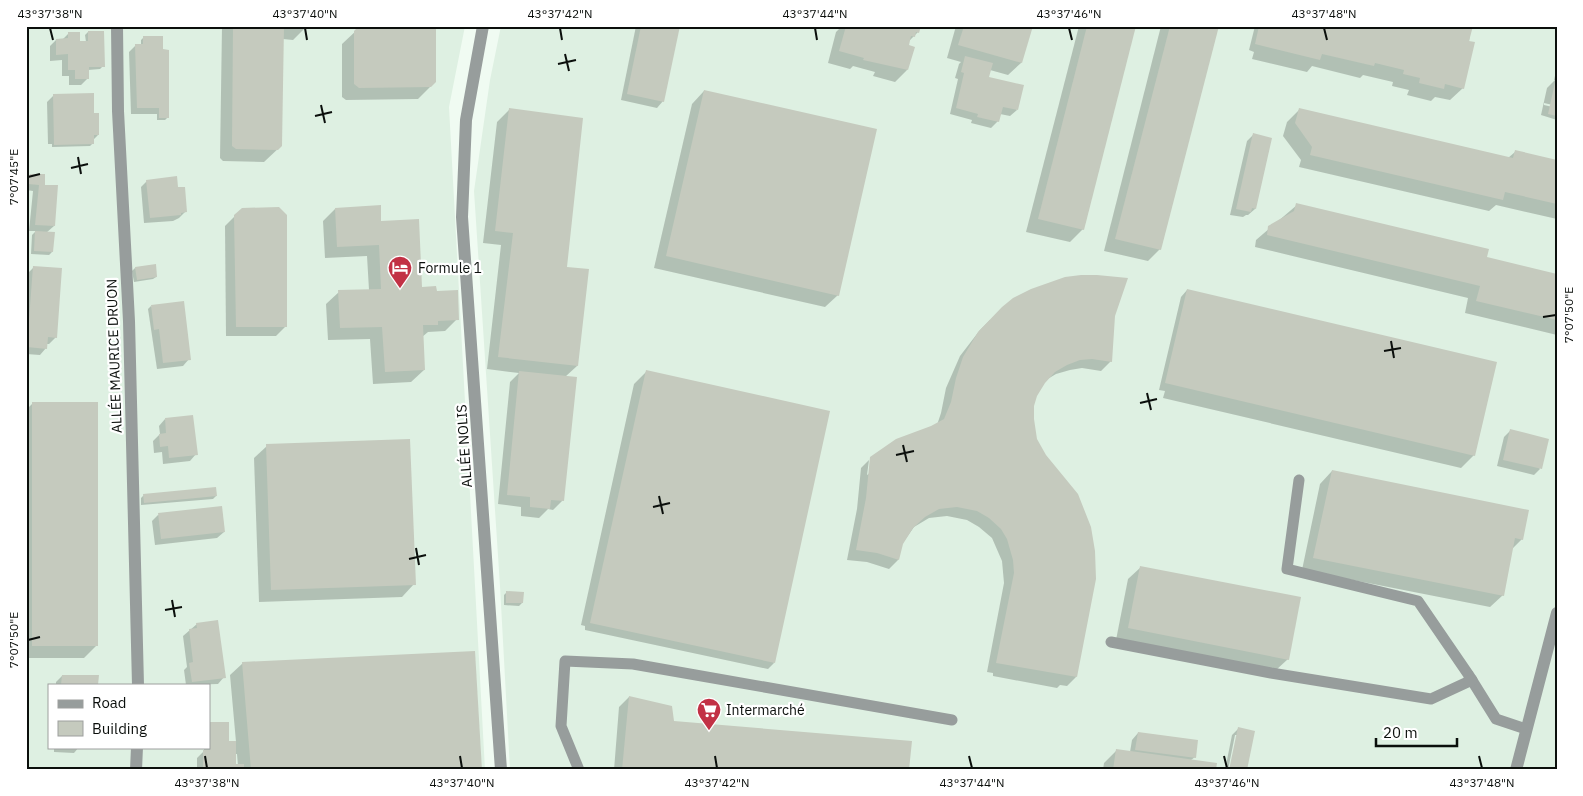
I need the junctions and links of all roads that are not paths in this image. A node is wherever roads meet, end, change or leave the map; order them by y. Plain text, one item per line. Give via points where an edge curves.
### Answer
1 (117, 26) edge
2 (483, 26) edge
3 (1299, 480) dead end
4 (1557, 613) edge
5 (1111, 642) dead end
6 (1472, 680) junction
7 (138, 684) edge
8 (952, 720) dead end
9 (1526, 729) junction
10 (137, 748) edge
11 (136, 770) edge
12 (501, 770) edge
13 (579, 770) edge
14 (1516, 770) edge

1 - 7 street, ALLÉE MAURICE DRUON via 129,321
2 - 12 street, ALLÉE NOLIS via 466,120 462,217
3 - 6 lane via 1287,569 1418,601
4 - 9 street
5 - 6 lane via 1431,699
6 - 9 lane via 1496,719
8 - 13 lane via 633,664 565,661 561,726
9 - 14 street
10 - 11 street

